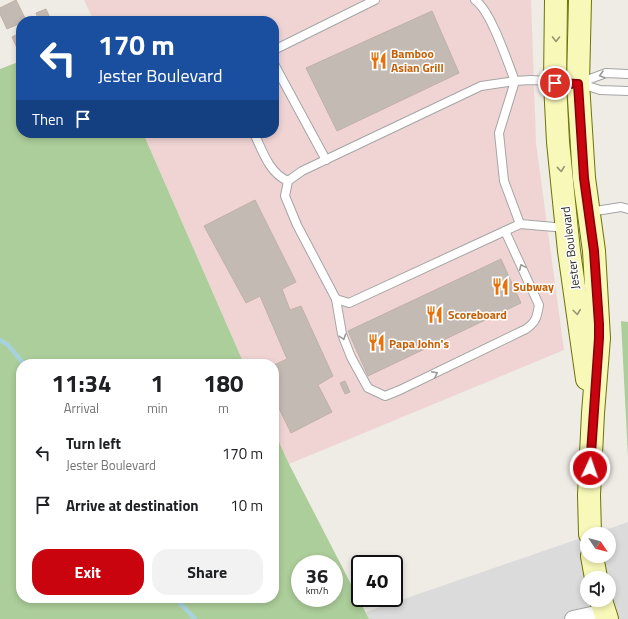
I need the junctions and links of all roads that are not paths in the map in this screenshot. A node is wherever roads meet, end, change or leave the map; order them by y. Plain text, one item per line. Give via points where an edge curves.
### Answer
1 (375, 0) edge
2 (475, 0) edge
3 (556, 0) edge
4 (580, 0) edge
5 (279, 48) edge
6 (279, 73) edge
7 (628, 74) edge
8 (515, 81) junction
9 (555, 83) junction
10 (578, 84) junction
11 (628, 91) edge
12 (256, 138) edge
13 (326, 160) junction
14 (288, 181) junction
15 (628, 209) edge
16 (588, 212) junction
17 (520, 224) junction
18 (567, 228) junction
19 (505, 231) junction
20 (336, 299) junction
21 (593, 413) junction
22 (590, 527) edge
23 (604, 610) edge
24 (573, 619) edge

1 - 5 lane
2 - 8 lane via 481,4 488,16
3 -> 9 street, Jester Boulevard
4 - 10 street, Jester Boulevard
6 - 13 lane
7 -> 10 lane via 606,73
8 - 9 lane
8 - 13 lane via 482,86
8 - 17 lane via 499,134 504,181
9 - 10 lane
9 -> 18 street, Jester Boulevard
10 - 11 lane via 600,90
10 - 16 street, Jester Boulevard
12 - 14 lane via 272,169 280,178
13 - 14 lane
14 - 20 lane via 285,196 297,225
15 - 16 lane via 621,207
16 - 21 street, Jester Boulevard via 594,251 599,338
17 - 18 lane
17 - 19 lane
18 -> 21 street, Jester Boulevard
19 - 20 lane via 349,304
20 -> 19 lane via 342,334 368,388 385,396 400,390 534,323 539,305
21 - 22 street, Jester Boulevard
23 - 24 street

